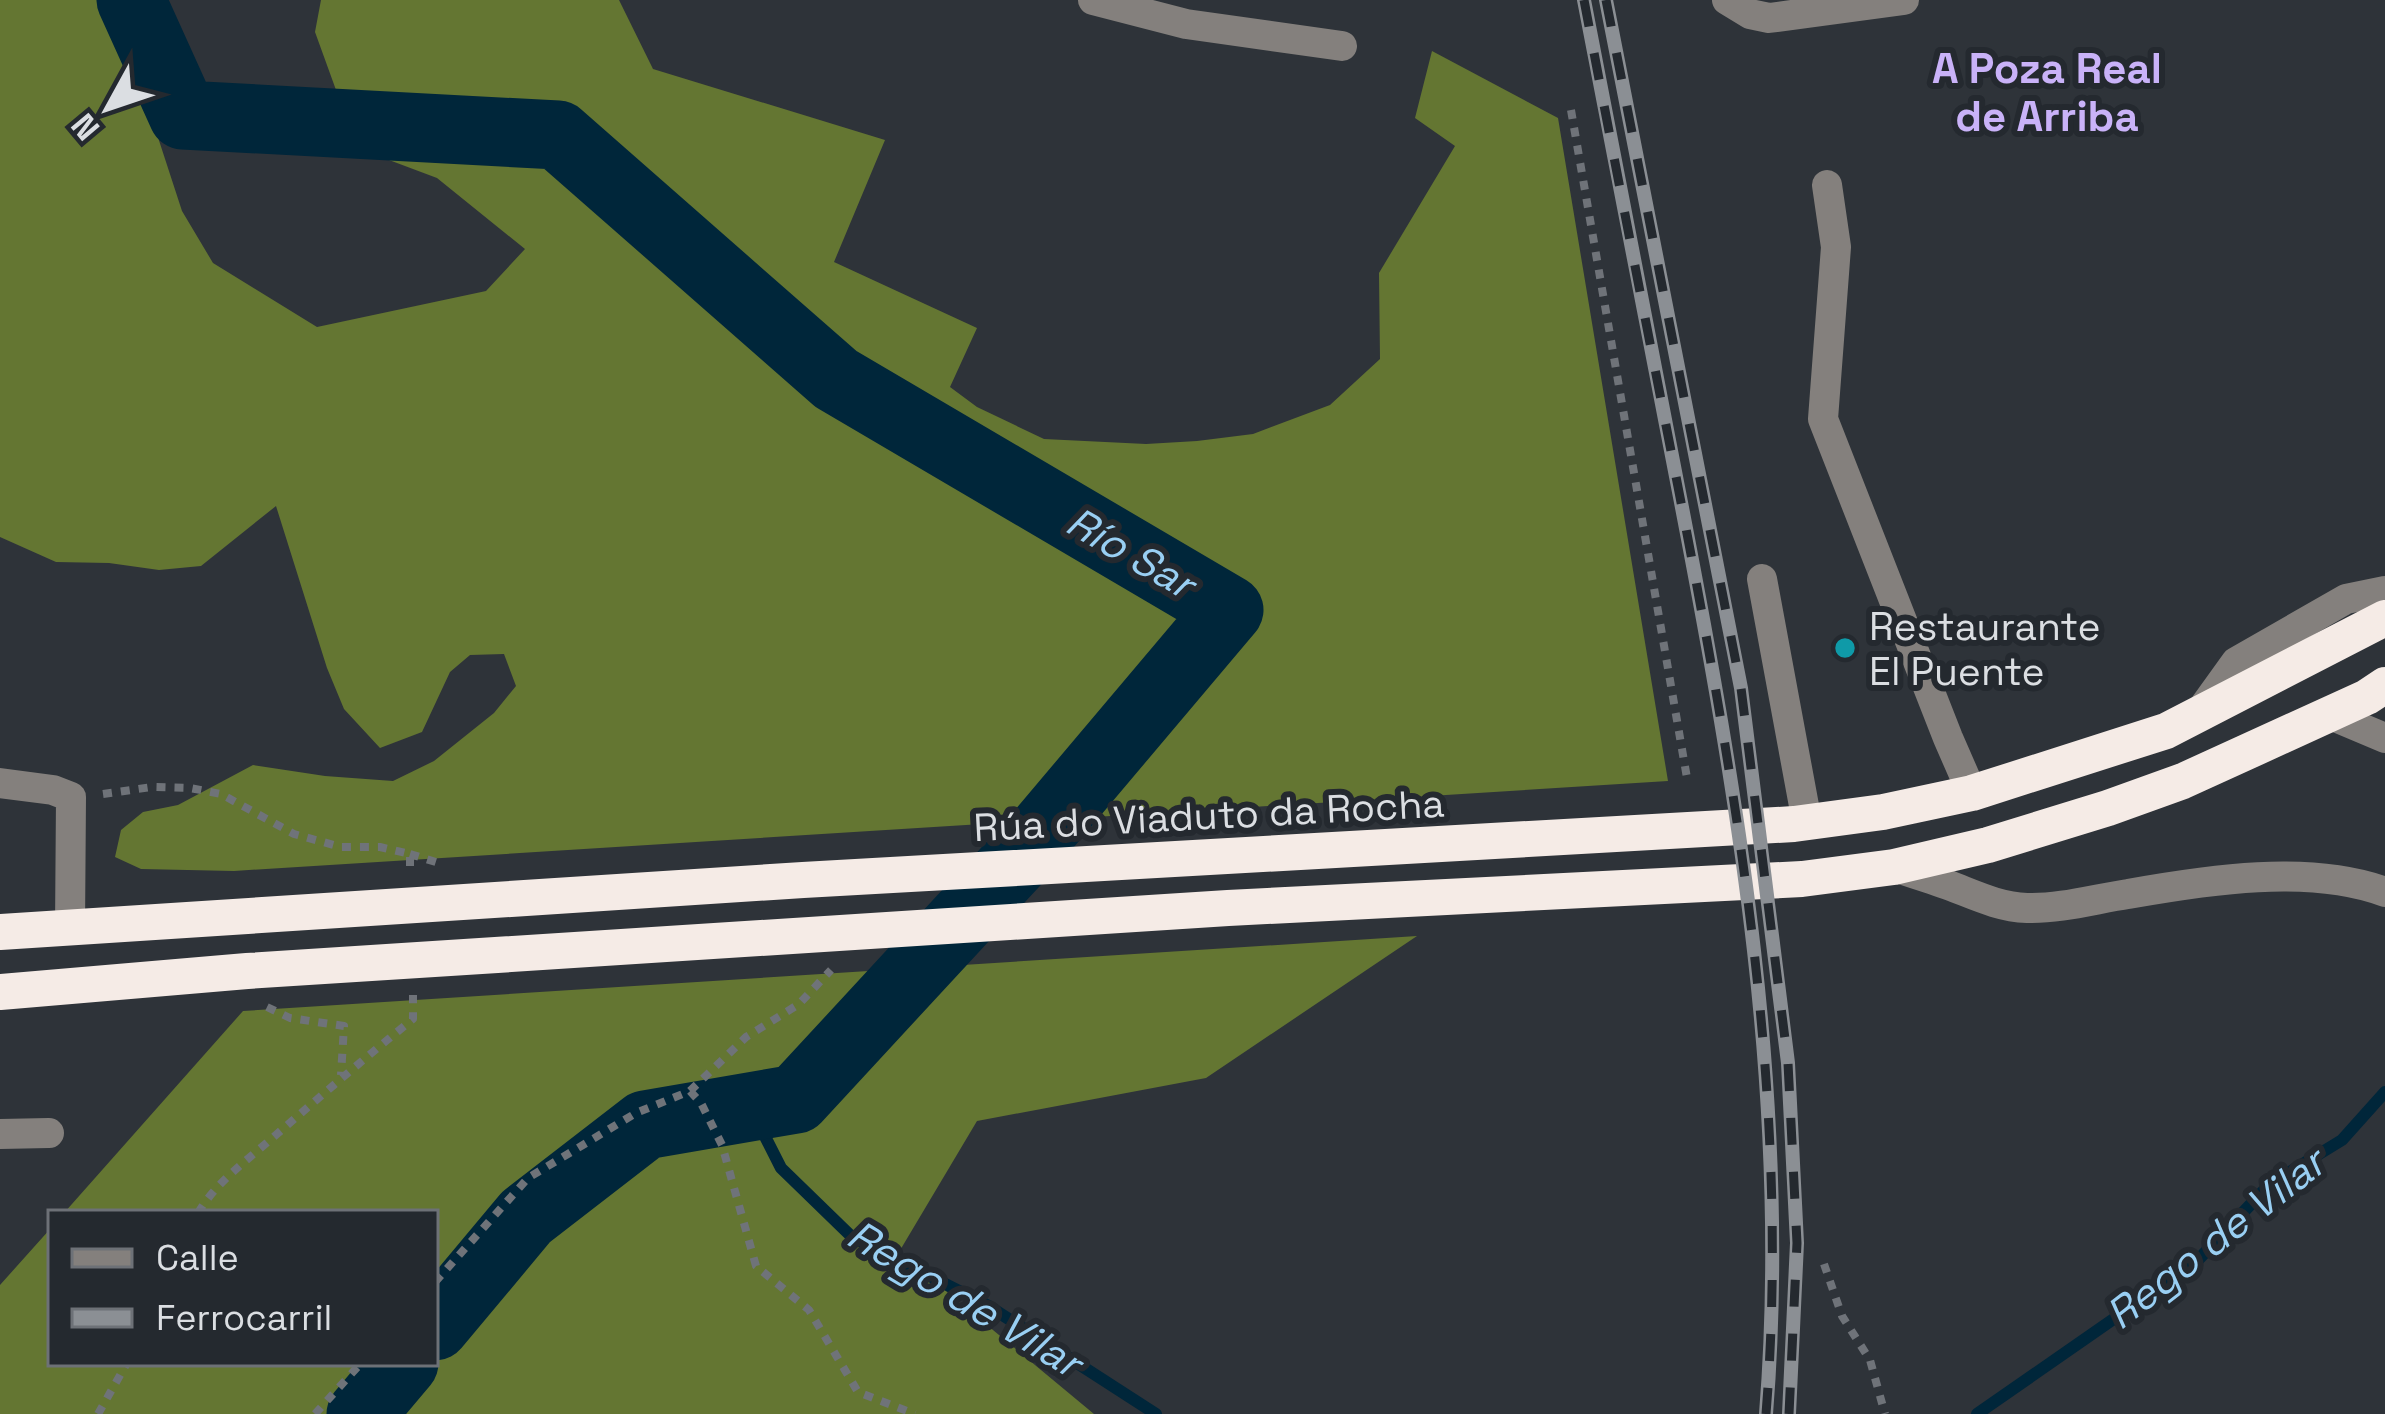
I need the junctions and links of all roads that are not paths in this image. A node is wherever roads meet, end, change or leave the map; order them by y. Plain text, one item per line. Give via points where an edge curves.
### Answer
1 (1093, 0) edge
2 (1726, 0) edge
3 (1904, 0) edge
4 (1342, 46) dead end
5 (1827, 185) dead end
6 (1762, 579) dead end
7 (2385, 591) edge
8 (2385, 618) edge
9 (2385, 685) edge
10 (2199, 714) junction
11 (2328, 714) junction
12 (2385, 738) edge
13 (0, 783) edge
14 (1972, 793) junction
15 (1800, 823) junction
16 (1894, 867) junction
17 (2385, 892) edge
18 (70, 928) junction
19 (0, 932) edge
20 (136, 979) junction
21 (0, 992) edge
22 (0, 1018) edge
23 (49, 1133) dead end
24 (0, 1134) edge

1 - 4 street via 1186,24
2 - 3 street via 1769,18
5 - 14 street via 1836,247 1823,419
6 - 15 street
7 - 10 street via 2346,599 2236,662
8 - 10 highway, Rúa do Viaduto da Rocha
9 - 11 highway
10 - 14 highway, Rúa do Viaduto da Rocha
11 - 12 street
11 - 16 highway via 2146,795
13 - 18 street via 71,797
14 - 15 highway, Rúa do Viaduto da Rocha
15 - 18 highway, Rúa do Viaduto da Rocha
16 - 17 street via 2021,908 2251,878 2317,878
16 - 20 highway via 1802,879 1228,908 248,984
18 - 19 highway, Rúa do Viaduto da Rocha
20 - 21 highway
20 - 22 highway
23 - 24 street

